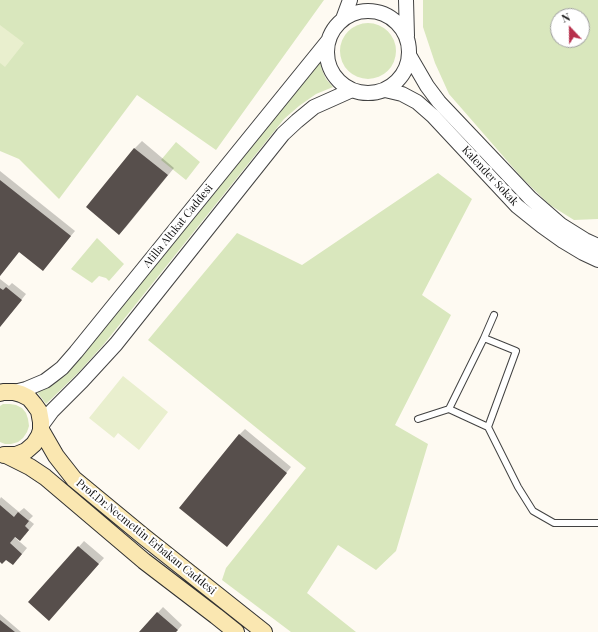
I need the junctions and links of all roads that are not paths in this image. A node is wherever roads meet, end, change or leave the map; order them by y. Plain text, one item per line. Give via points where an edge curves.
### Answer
1 (350, 0) edge
2 (406, 0) edge
3 (343, 19) junction
4 (407, 38) junction
5 (328, 41) junction
6 (409, 54) junction
7 (352, 90) junction
8 (385, 90) junction
9 (598, 246) edge
10 (598, 260) edge
11 (494, 315) dead end
12 (484, 338) junction
13 (4, 392) edge
14 (449, 409) junction
15 (418, 419) dead end
16 (488, 427) junction
17 (41, 428) junction
18 (3, 455) edge
19 (598, 523) edge
20 (236, 632) edge
21 (264, 632) edge

1 - 3 street
2 - 4 street
3 - 4 street via 352,13 380,12 398,24
3 - 5 street via 335,26
4 - 6 street
5 - 7 street via 326,57 332,73 343,85
5 - 13 street, Atilla Altıkat Caddesi via 62,368 54,376 26,389
6 - 8 street via 402,75
6 - 9 street, Kalender Sokak via 439,102 530,198 561,225
7 - 8 street via 369,93
7 - 17 street via 314,107 283,134 116,344 52,411
8 - 10 street, Kalender Sokak via 402,94 417,102 518,206 563,241
11 - 12 lane
12 - 14 lane
12 - 16 lane via 516,351
13 - 17 main road, Prof.Dr.Necmettin Erbakan Caddesi via 22,394 29,398 39,411
14 - 15 lane
14 - 16 lane
16 - 19 lane via 533,511 554,523
17 - 18 main road via 34,444 26,451 16,455
17 - 21 main road, Prof.Dr.Necmettin Erbakan Caddesi via 56,456 74,479
18 - 20 main road, Prof.Dr.Necmettin Erbakan Caddesi via 30,467 44,477 144,561

